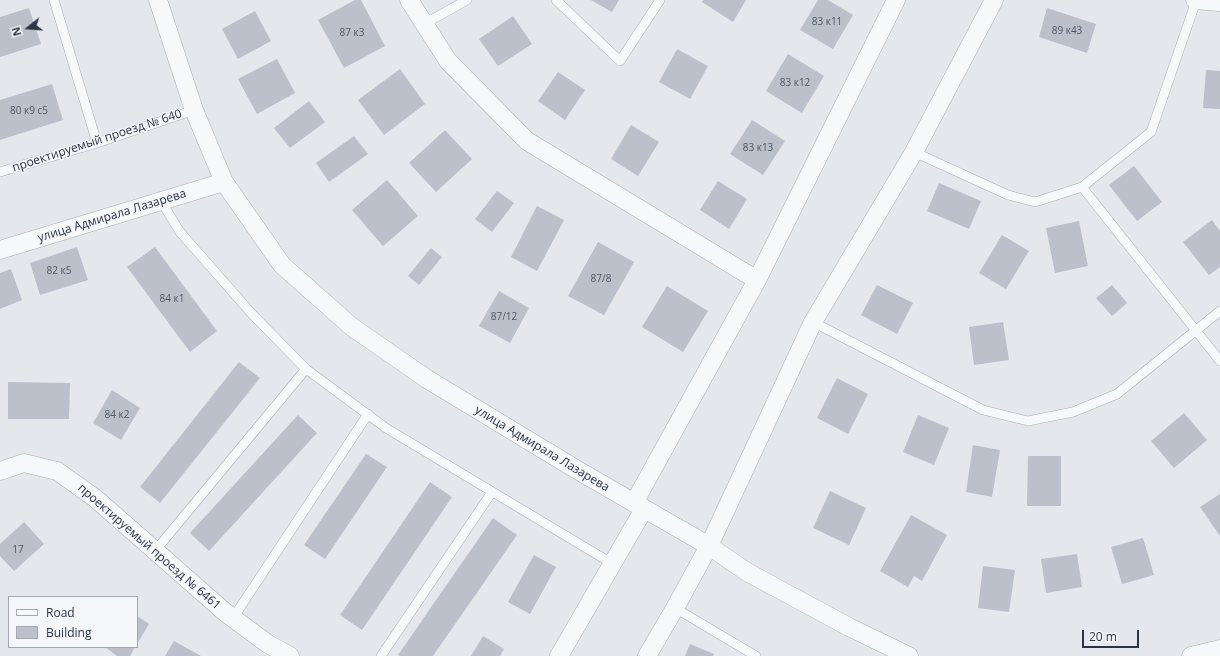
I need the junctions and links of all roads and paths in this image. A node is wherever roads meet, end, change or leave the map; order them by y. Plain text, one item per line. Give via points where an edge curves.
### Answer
1 (54, 0) edge
2 (158, 0) edge
3 (410, 0) edge
4 (467, 0) edge
5 (556, 0) edge
6 (660, 0) edge
7 (896, 0) edge
8 (994, 0) edge
9 (1196, 0) edge
10 (1220, 2) edge
11 (424, 24) junction
12 (194, 110) junction
13 (97, 143) junction
14 (914, 152) junction
15 (0, 172) edge
16 (224, 182) junction
17 (1082, 187) junction
18 (161, 201) junction
19 (0, 250) edge
20 (757, 280) junction
21 (1220, 311) edge
22 (813, 322) junction
23 (1196, 331) junction
24 (1220, 361) edge
25 (306, 369) junction
26 (368, 414) junction
27 (0, 471) edge
28 (492, 492) junction
29 (639, 506) junction
30 (708, 546) junction
31 (155, 551) junction
32 (613, 564) junction
33 (675, 608) junction
34 (233, 618) junction
35 (1220, 649) edge
36 (290, 656) edge
37 (380, 656) edge
38 (559, 656) edge
39 (647, 656) edge
40 (756, 656) edge
41 (908, 656) edge
42 (1191, 656) edge

1 - 13 lane
2 - 12 street, улица Адмирала Лазарева
3 - 11 street
4 - 11 lane
5 - 6 lane via 620,61
7 - 20 street
8 - 14 street
9 - 10 street
9 - 17 lane via 1151,132
11 - 20 street via 448,61 527,141
12 - 13 lane, проектируемый проезд № 640
12 - 16 street, улица Адмирала Лазарева
13 - 15 lane, проектируемый проезд № 640
14 - 17 lane via 1008,195 1035,202
14 - 22 street
16 - 18 street, улица Адмирала Лазарева
16 - 29 street, улица Адмирала Лазарева via 282,265 352,327 427,379
17 - 23 lane
18 - 19 street, улица Адмирала Лазарева
18 - 25 lane via 180,232 252,314
20 - 29 street
21 - 23 lane
22 - 23 lane via 983,410 1028,421 1073,412 1118,394
22 - 30 street
23 - 24 lane
25 - 26 lane
25 - 31 lane
26 - 28 lane via 386,428
26 - 34 lane
27 - 31 street, проектируемый проезд № 6461 via 24,463 57,471 95,498
28 - 32 lane
28 - 37 lane
29 - 30 street, улица Адмирала Лазарева
29 - 32 street
30 - 33 street
30 - 41 street, улица Адмирала Лазарева via 747,572
31 - 34 street, проектируемый проезд № 6461
32 - 38 street
33 - 39 street
33 - 40 lane
34 - 36 street, проектируемый проезд № 6461 via 268,644
35 - 42 street

